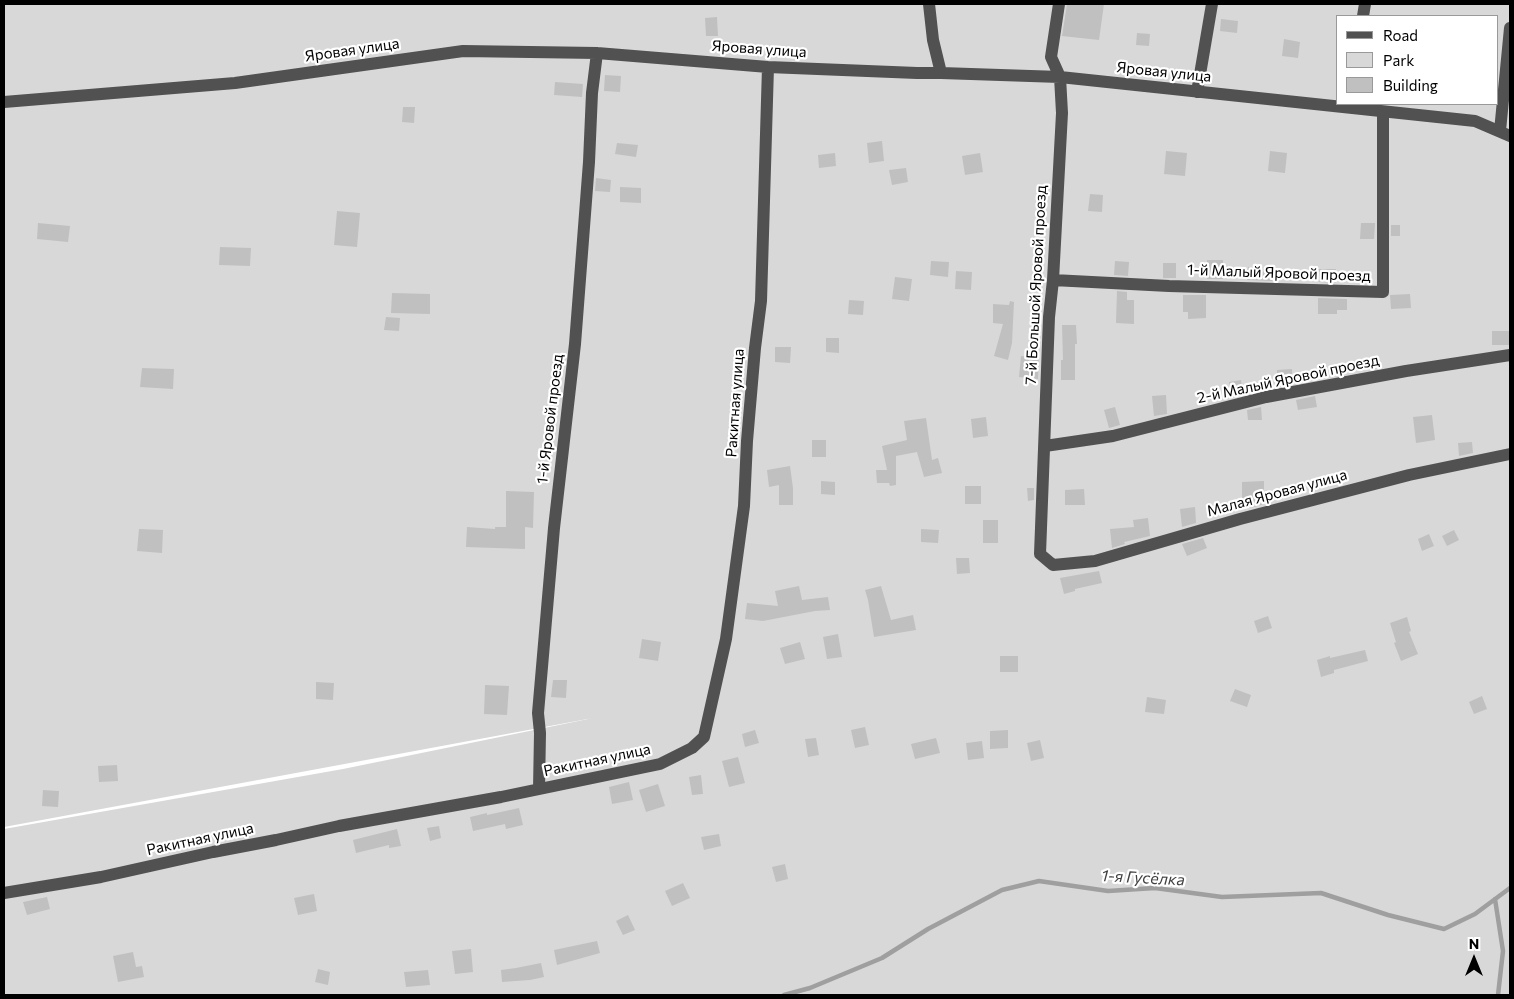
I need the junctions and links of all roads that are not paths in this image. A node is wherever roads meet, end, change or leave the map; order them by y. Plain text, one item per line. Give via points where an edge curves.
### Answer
1 (931, 4) edge
2 (1059, 4) edge
3 (1212, 4) edge
4 (1510, 28) edge
5 (597, 53) junction
6 (768, 67) junction
7 (941, 72) junction
8 (1060, 77) junction
9 (1197, 92) junction
10 (4, 102) edge
11 (1336, 104) edge
12 (1353, 106) edge
13 (1383, 112) junction
14 (1505, 134) edge
15 (1053, 280) junction
16 (1510, 356) edge
17 (1045, 446) junction
18 (1510, 454) edge
19 (1053, 565) joint
20 (539, 789) junction
21 (4, 893) edge

1 - 7 street via 932,40
2 - 8 street, 7-й Большой Яровой проезд via 1051,57
3 - 9 street
4 - 14 street
5 - 6 street, Яровая улица
5 - 10 street, Яровая улица via 463,51 235,83
5 - 20 street, 1-й Яровой проезд via 574,344 538,713
6 - 7 street, Яровая улица
6 - 20 street, Ракитная улица via 761,301 744,506 726,639 704,737 692,748 660,764
7 - 8 street, Яровая улица
8 - 9 street, Яровая улица
8 - 15 street, 7-й Большой Яровой проезд via 1062,113
9 - 11 street, Яровая улица
12 - 13 street, Яровая улица
13 - 14 street, Яровая улица via 1476,121
13 - 15 street, 1-й Малый Яровой проезд via 1383,292
15 - 17 street, 7-й Большой Яровой проезд
16 - 17 street, 2-й Малый Яровой проезд via 1266,397 1114,436
17 - 19 street, 7-й Большой Яровой проезд via 1040,554
18 - 19 street, Малая Яровая улица via 1240,519 1095,561
20 - 21 street, Ракитная улица via 339,826 100,877

